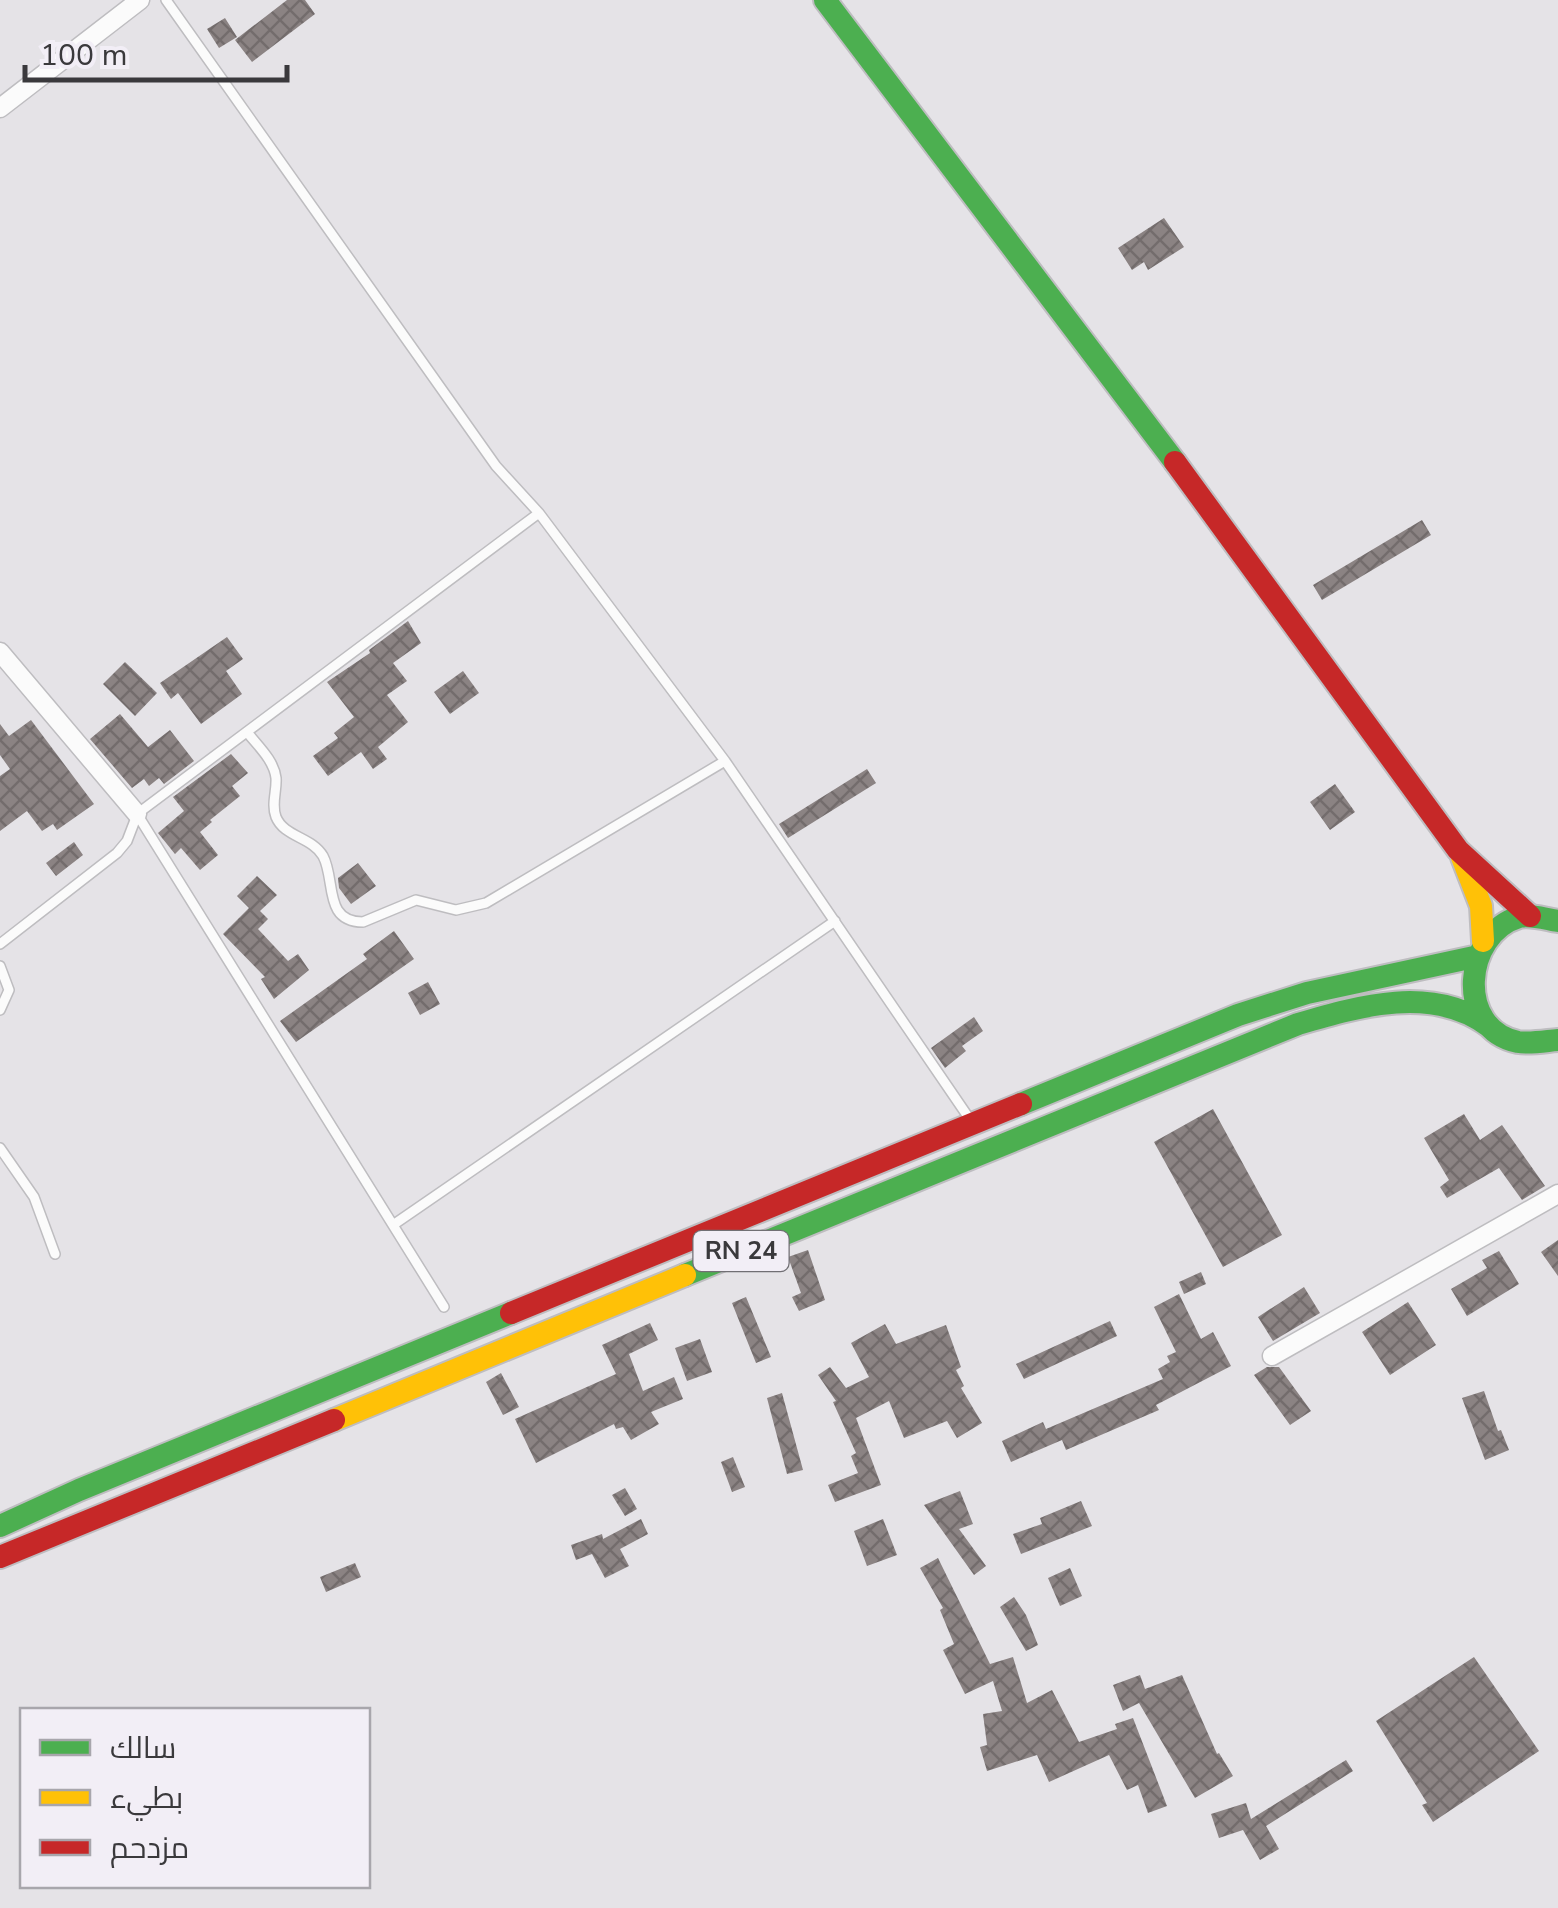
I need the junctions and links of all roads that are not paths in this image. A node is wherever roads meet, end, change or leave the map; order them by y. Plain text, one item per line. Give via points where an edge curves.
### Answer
1 (140, 0) edge
2 (166, 0) edge
3 (825, 0) edge
4 (0, 108) edge
5 (539, 513) junction
6 (0, 652) edge
7 (247, 732) junction
8 (725, 761) junction
9 (137, 814) junction
10 (1458, 850) junction
11 (1530, 916) junction
12 (835, 920) junction
13 (1558, 920) edge
14 (0, 944) edge
15 (1479, 949) junction
16 (0, 966) edge
17 (0, 1010) edge
18 (1490, 1026) junction
19 (1558, 1040) edge
20 (972, 1123) junction
21 (0, 1148) edge
22 (1558, 1194) edge
23 (393, 1225) junction
24 (55, 1254) dead end
25 (444, 1306) dead end
26 (1272, 1356) dead end
27 (0, 1526) edge
28 (0, 1558) edge

1 - 4 street
2 - 5 lane via 496,466
3 - 10 main road via 1268,586
5 - 7 lane
5 - 8 lane
6 - 9 street
7 - 8 lane via 274,770 277,819 322,854 332,900 354,922 416,900 456,910 486,902
7 - 9 lane
8 - 12 lane
9 - 14 lane via 117,853
9 - 23 lane
10 - 11 main road
10 - 15 main road via 1481,906
11 - 13 main road
11 - 15 main road via 1496,928
12 - 20 lane
12 - 23 lane
15 - 18 main road via 1472,994
15 - 20 main road, RN 24 via 1238,1015
16 - 17 lane via 8,990
18 - 19 main road via 1523,1043
18 - 28 main road, RN 24 via 1463,1009 1398,1004 1278,1031
20 - 27 main road, RN 24
21 - 24 lane via 34,1197
22 - 26 street
23 - 25 lane

